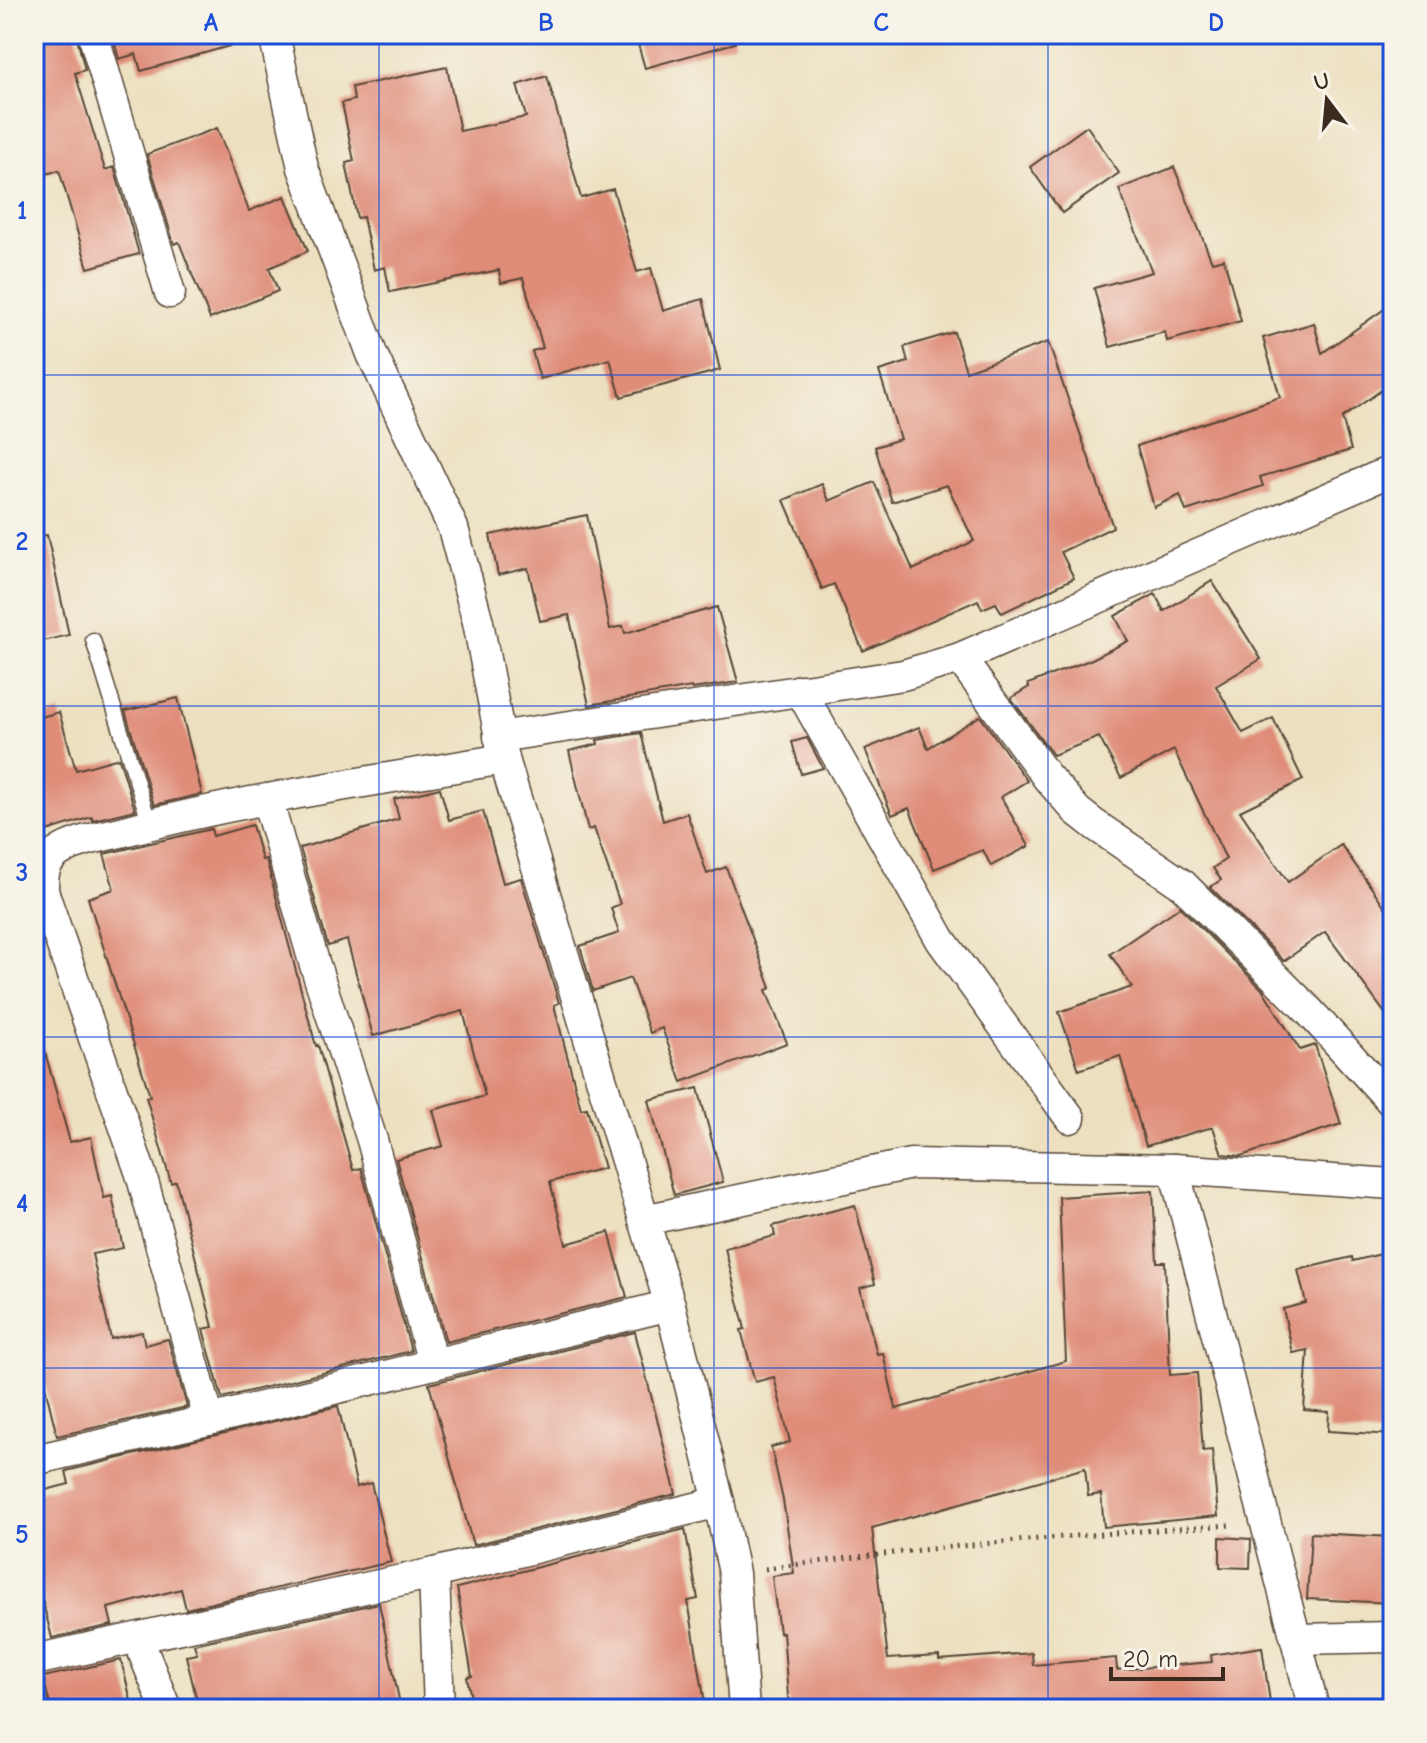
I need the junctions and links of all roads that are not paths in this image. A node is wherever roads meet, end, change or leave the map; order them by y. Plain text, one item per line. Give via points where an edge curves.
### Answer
1 (93, 34) edge
2 (274, 34) edge
3 (170, 293) dead end
4 (1393, 470) edge
5 (93, 640) dead end
6 (960, 658) junction
7 (800, 690) junction
8 (501, 748) junction
9 (267, 799) junction
10 (150, 825) junction
11 (1393, 1103) edge
12 (1070, 1118) dead end
13 (1174, 1169) junction
14 (1393, 1184) edge
15 (644, 1220) junction
16 (670, 1305) junction
17 (433, 1363) junction
18 (209, 1420) junction
19 (34, 1460) edge
20 (719, 1502) junction
21 (434, 1573) junction
22 (1393, 1637) edge
23 (138, 1639) junction
24 (1297, 1639) junction
25 (34, 1660) edge
26 (166, 1709) edge
27 (439, 1709) edge
28 (744, 1709) edge
29 (1314, 1709) edge

1 - 3 street
2 - 8 street via 308,182 372,354 453,528 478,622
4 - 6 street
5 - 10 lane
6 - 7 street via 903,675
6 - 11 street via 1077,811 1183,885
7 - 8 street
7 - 12 street via 941,940
8 - 9 street
8 - 15 street
9 - 10 street
9 - 17 street via 372,1140
10 - 18 street via 59,851 43,871 43,891 141,1174
13 - 14 street
13 - 15 street via 911,1164
13 - 24 street
15 - 16 street
16 - 17 street
16 - 20 street
17 - 18 street
18 - 19 street
20 - 21 street
20 - 28 street via 734,1573
21 - 23 street
21 - 27 street
22 - 24 street
23 - 25 street
23 - 26 street
24 - 29 street

